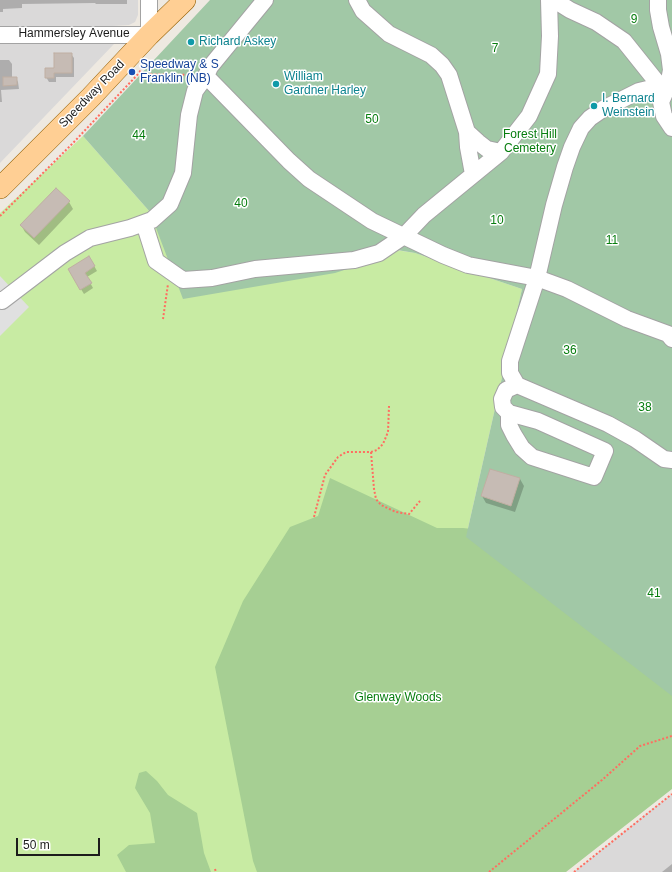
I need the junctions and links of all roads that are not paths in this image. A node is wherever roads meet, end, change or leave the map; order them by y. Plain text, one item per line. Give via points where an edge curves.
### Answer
1 (149, 0) edge
2 (185, 0) edge
3 (265, 0) edge
4 (357, 0) edge
5 (549, 0) edge
6 (554, 0) edge
7 (658, 0) edge
8 (0, 35) edge
9 (149, 35) junction
10 (206, 76) junction
11 (667, 86) edge
12 (672, 128) edge
13 (467, 132) junction
14 (501, 152) junction
15 (474, 174) junction
16 (0, 188) edge
17 (144, 223) junction
18 (404, 236) junction
19 (537, 278) junction
20 (0, 300) edge
21 (671, 333) edge
22 (517, 385) junction
23 (509, 413) junction
24 (672, 460) edge

1 - 9 street
2 - 9 main road, Speedway Road
3 - 10 street via 210,66
4 - 13 street via 363,11 389,34 431,55 442,65 448,75
5 - 14 street via 548,74 529,116
6 - 11 street via 596,22 624,41
7 - 11 street via 671,70
8 - 9 street, Hammersley Avenue
9 - 16 main road, Speedway Road
10 - 17 street via 195,91 188,115 183,173 170,204 152,220
10 - 18 street via 309,178 372,221
11 - 12 street via 661,102 664,116
11 - 19 street via 639,91 603,109 580,128 554,205
13 - 14 street via 487,149
13 - 15 street
14 - 15 street
15 - 18 street via 424,215
17 - 18 street via 156,261 183,280 212,278 255,269 354,260 379,253
17 - 20 street via 90,238
18 - 19 street via 468,265
19 - 21 street via 567,289 627,319
19 - 22 street via 510,361 510,373
22 - 23 street via 506,390 502,399 502,407
22 - 24 street via 608,424 664,459
23 - 23 street via 538,421 605,451 594,477 532,457 522,448 514,435 509,425

